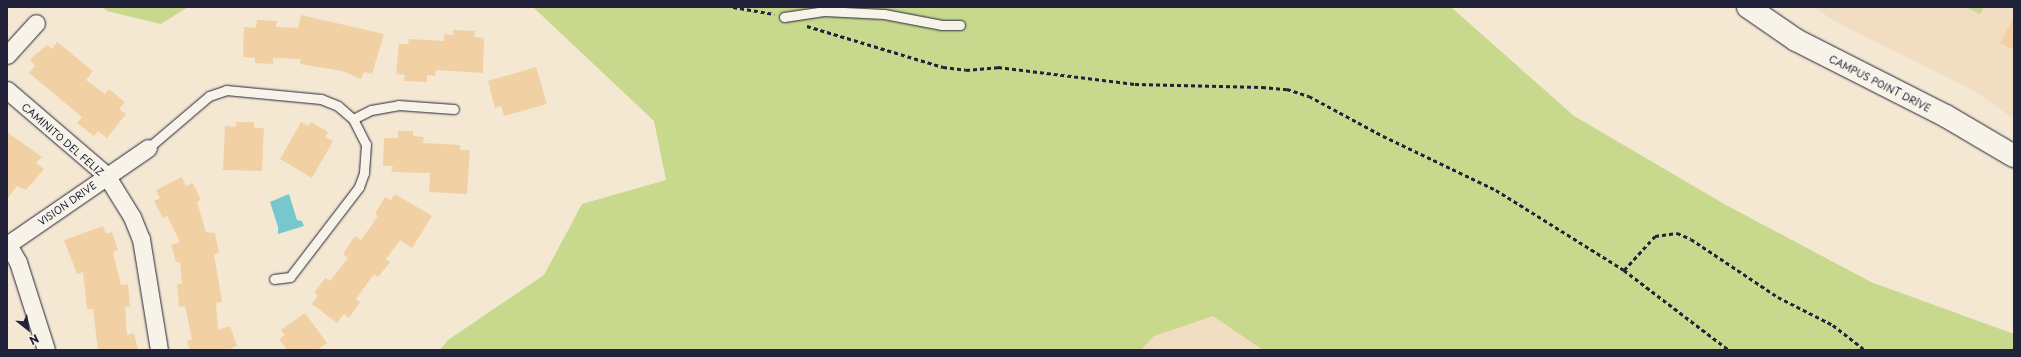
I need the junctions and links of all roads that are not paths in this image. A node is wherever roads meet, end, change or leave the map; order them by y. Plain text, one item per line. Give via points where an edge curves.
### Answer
1 (1748, 7) edge
2 (784, 18) road end
3 (36, 23) dead end
4 (960, 25) dead end
5 (7, 55) edge
6 (7, 90) edge
7 (454, 109) dead end
8 (353, 119) junction
9 (148, 148) joint
10 (2014, 156) edge
11 (106, 175) junction
12 (7, 244) edge
13 (274, 279) dead end
14 (46, 350) edge
15 (159, 350) edge

1 - 10 street, CAMPUS POINT DRIVE via 1796,40 1946,116
2 - 4 lane via 824,11 884,14 942,25
3 - 5 street
6 - 11 street, CAMINITO DEL FELIZ
7 - 8 lane via 398,105 371,110
8 - 9 lane via 338,106 321,99 226,90 209,96
8 - 13 lane via 366,144 364,173 360,187 290,277
9 - 11 street, VISION DRIVE
11 - 12 street, VISION DRIVE
11 - 15 street, CAMINITO DEL FELIZ via 132,217 142,239
12 - 14 street via 19,265

